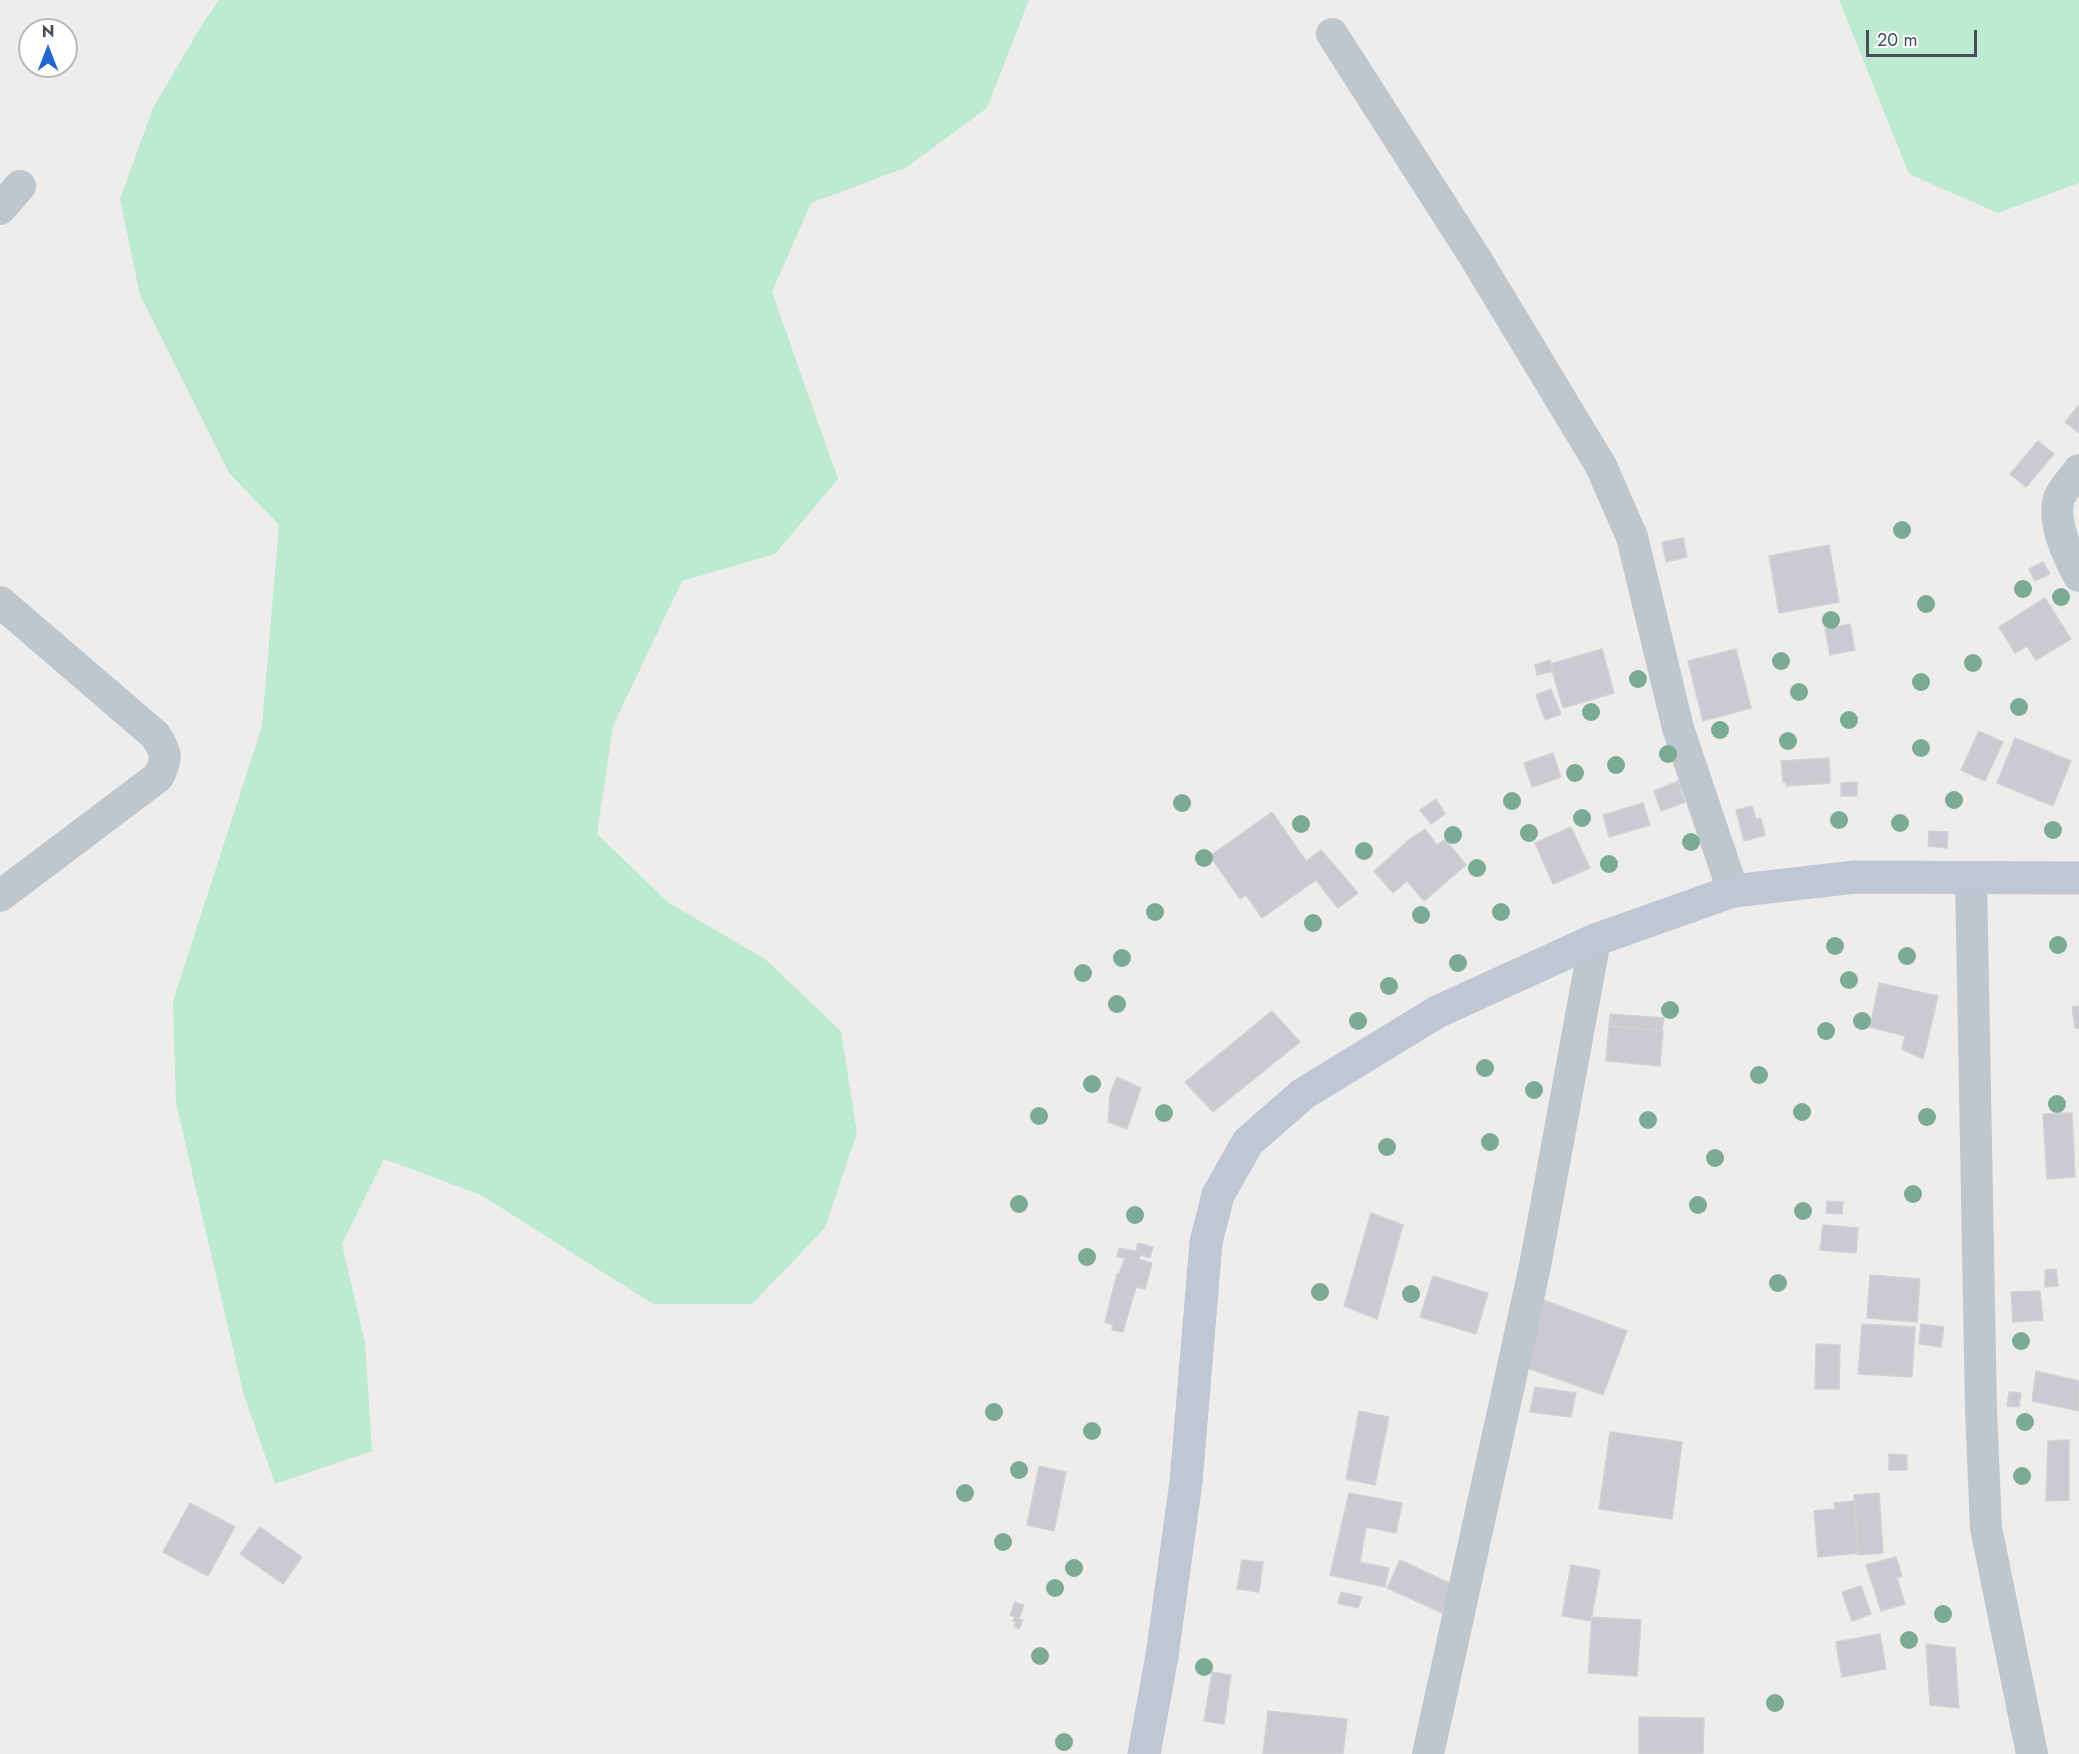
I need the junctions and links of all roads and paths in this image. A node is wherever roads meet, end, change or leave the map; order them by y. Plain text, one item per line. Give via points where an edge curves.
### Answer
1 (1332, 34) dead end
2 (2079, 470) edge
3 (2079, 576) edge
4 (0, 602) edge
5 (1971, 878) junction
6 (2079, 878) edge
7 (1733, 891) junction
8 (0, 896) edge
9 (1595, 940) junction
10 (1144, 1754) edge
11 (1428, 1754) edge
12 (2032, 1754) edge

1 - 7 street via 1476,259 1601,466 1632,537 1678,728
2 - 3 street via 2059,498 2058,525
4 - 8 street via 155,735 164,748 166,762 158,777
5 - 6 main road
5 - 7 main road via 1855,877
5 - 12 street via 1986,1528
7 - 9 main road
9 - 10 main road via 1437,1012 1303,1094 1248,1142 1218,1195 1206,1242 1186,1482
9 - 11 street via 1535,1266

